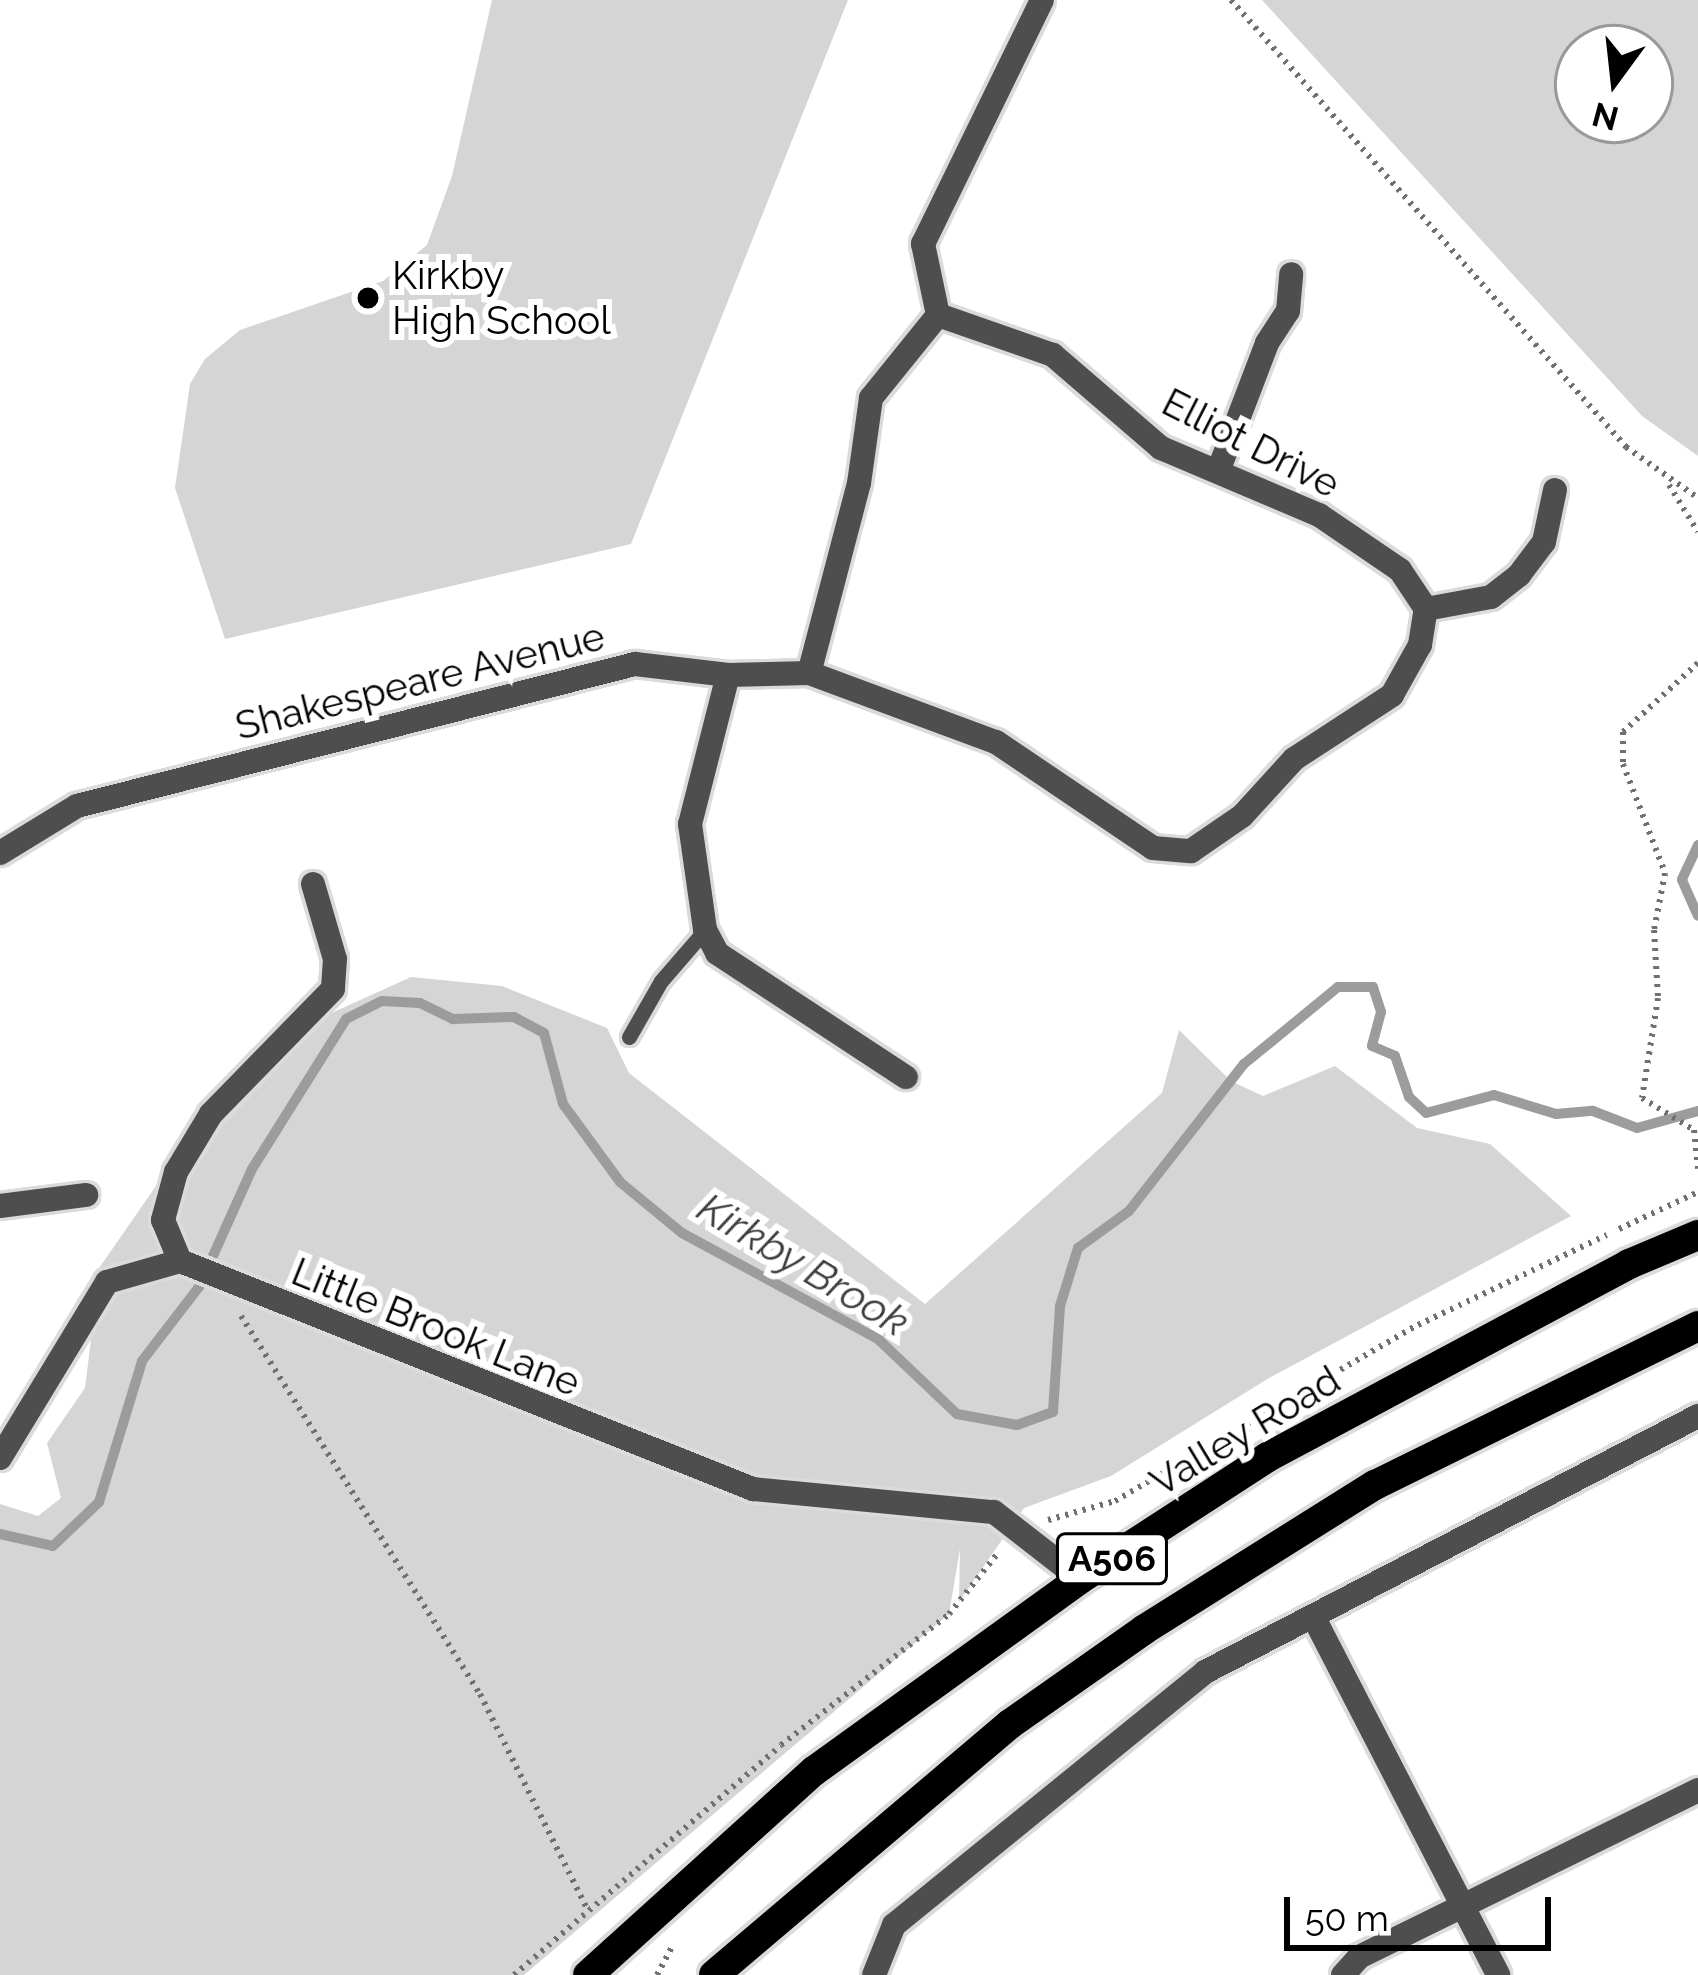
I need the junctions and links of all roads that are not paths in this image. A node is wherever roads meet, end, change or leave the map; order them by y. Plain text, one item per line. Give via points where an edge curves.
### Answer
1 (1042, 0) edge
2 (1291, 274) dead end
3 (938, 315) junction
4 (1219, 469) junction
5 (1555, 490) dead end
6 (1426, 609) junction
7 (808, 673) junction
8 (728, 675) junction
9 (0, 853) edge
10 (313, 884) dead end
11 (705, 930) junction
12 (629, 1037) dead end
13 (906, 1077) dead end
14 (86, 1195) dead end
15 (0, 1206) edge
16 (1698, 1235) edge
17 (180, 1261) junction
18 (1698, 1326) edge
19 (1698, 1416) edge
20 (0, 1458) edge
21 (1080, 1580) junction
22 (1313, 1616) junction
23 (1698, 1790) edge
24 (1463, 1906) junction
25 (588, 1975) edge
26 (714, 1975) edge
27 (874, 1975) edge
28 (1342, 1975) edge
29 (1498, 1975) edge

1 - 3 street via 923,244
2 - 4 street via 1288,311 1267,344
3 - 4 street, Elliot Drive via 1054,355 1161,448
3 - 7 street via 871,398 859,484
4 - 6 street, Elliot Drive via 1319,515 1400,570
5 - 6 street via 1544,542 1519,575 1491,597
6 - 7 street, Shakespeare Avenue via 1420,645 1392,695 1294,759 1242,816 1191,851 1153,848 996,742
7 - 8 street, Shakespeare Avenue
8 - 9 street, Shakespeare Avenue via 635,664 77,806 50,830
8 - 11 street via 690,824
10 - 17 street via 335,959 333,988 211,1114 176,1172 163,1220
11 - 12 lane via 661,981
11 - 13 street via 717,952
14 - 15 street
16 - 21 main road, Valley Road / A506 via 1268,1456
17 - 20 street via 107,1282
17 - 21 street, Little Brook Lane via 753,1489 994,1512
18 - 26 main road, A506 via 1375,1485 1145,1629 1010,1724
19 - 22 street
21 - 25 main road, Valley Road / A506 via 814,1771
22 - 24 street
22 - 27 street via 1205,1672 949,1880 894,1925
23 - 24 street
24 - 28 street via 1359,1957
24 - 29 street

